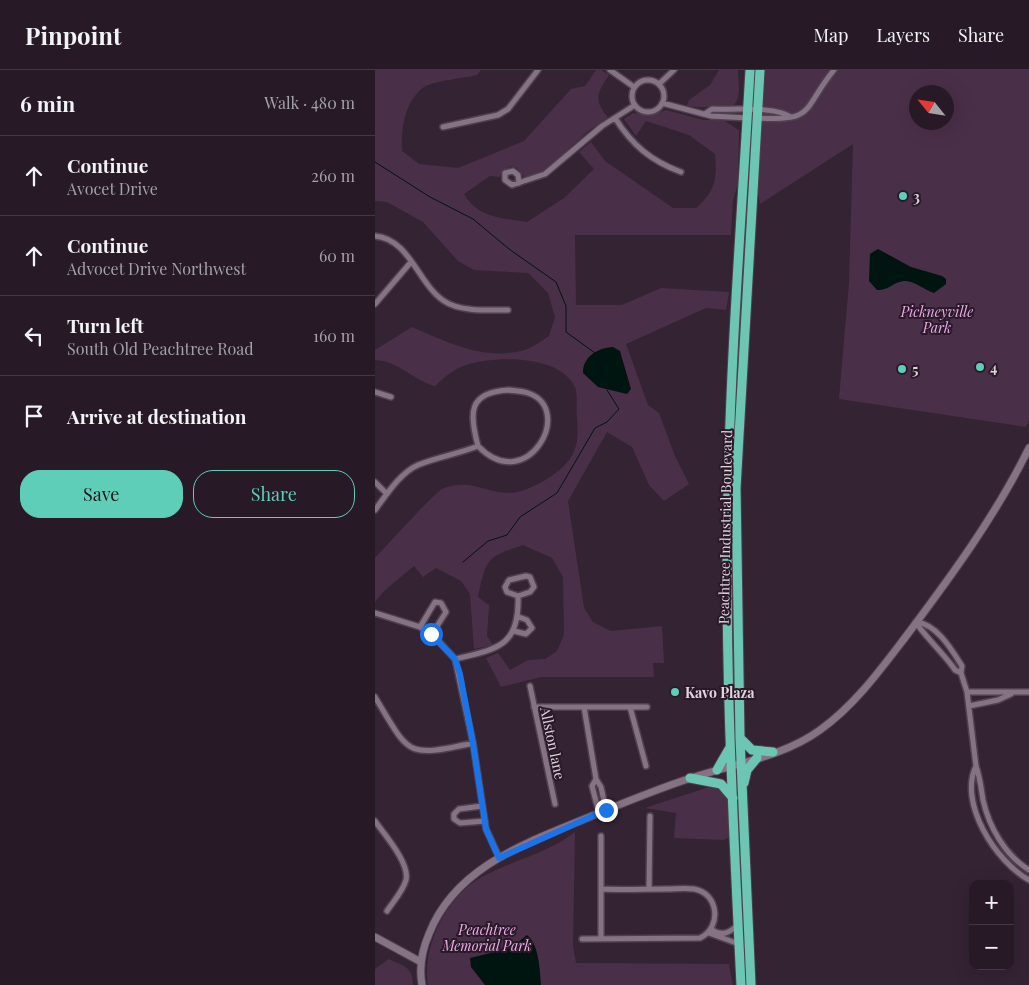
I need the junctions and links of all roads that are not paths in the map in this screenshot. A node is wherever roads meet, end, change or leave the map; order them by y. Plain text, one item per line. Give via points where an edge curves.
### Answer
1 (538, 70) edge
2 (610, 70) edge
3 (674, 70) edge
4 (750, 70) edge
5 (760, 70) edge
6 (835, 70) edge
7 (659, 84) junction
8 (634, 87) junction
9 (662, 103) junction
10 (635, 106) junction
11 (752, 114) junction
12 (615, 118) junction
13 (443, 127) dead end
14 (681, 172) dead end
15 (519, 183) dead end
16 (375, 236) edge
17 (411, 262) junction
18 (375, 304) edge
19 (509, 310) dead end
20 (375, 392) edge
21 (391, 397) dead end
22 (478, 446) junction
23 (1029, 448) edge
24 (375, 482) edge
25 (387, 494) junction
26 (375, 510) edge
27 (518, 596) junction
28 (375, 613) edge
29 (519, 618) junction
30 (916, 622) junction
31 (420, 626) junction
32 (514, 632) junction
33 (431, 634) junction
34 (455, 659) junction
35 (961, 673) junction
36 (530, 686) dead end
37 (967, 692) junction
38 (1029, 692) edge
39 (1011, 694) junction
40 (375, 697) edge
41 (969, 706) junction
42 (534, 707) junction
43 (584, 707) junction
44 (630, 707) junction
45 (647, 707) dead end
46 (740, 738) junction
47 (730, 741) junction
48 (473, 743) junction
49 (773, 752) junction
50 (757, 758) junction
51 (741, 763) junction
52 (646, 766) dead end
53 (731, 766) junction
54 (975, 766) junction
55 (717, 770) junction
56 (596, 778) junction
57 (690, 778) junction
58 (601, 789) junction
59 (593, 791) junction
60 (742, 793) junction
61 (733, 798) junction
62 (555, 804) dead end
63 (482, 806) junction
64 (602, 811) junction
65 (650, 816) dead end
66 (375, 821) edge
67 (485, 821) junction
68 (601, 836) dead end
69 (499, 858) junction
70 (1029, 870) edge
71 (1029, 880) edge
72 (649, 889) junction
73 (601, 890) junction
74 (387, 911) dead end
75 (739, 926) junction
76 (710, 931) junction
77 (724, 936) junction
78 (375, 937) edge
79 (582, 938) dead end
80 (601, 938) junction
81 (739, 945) junction
82 (421, 962) junction
83 (422, 985) edge
84 (741, 985) edge
85 (751, 985) edge

1 - 13 street via 503,112
2 - 8 street
3 - 7 street
4 - 11 highway, Peachtree Industrial Boulevard
5 - 11 highway, Peachtree Industrial Boulevard
6 - 11 street via 803,114 791,118 785,113
7 - 8 street via 645,80
7 - 9 street via 663,92
8 - 10 street via 632,98
9 - 10 street via 649,112
9 - 11 street via 687,111 706,113 711,109
10 - 12 street
11 - 46 highway, Peachtree Industrial Boulevard via 736,488
11 - 47 highway, Peachtree Industrial Boulevard via 728,488
12 - 14 street via 625,135 641,151
12 - 15 street via 583,140 545,174
16 - 17 street via 392,242
17 - 18 street
17 - 19 street via 432,292 445,302 459,308
20 - 21 street
22 - 22 street via 472,416 481,396 509,390 528,393 541,403 547,418 547,432 530,455 517,461 503,462 485,454
22 - 25 street via 417,466
23 - 30 street via 991,518
24 - 25 street
25 - 26 street
27 - 27 street via 533,589 530,577 507,583 507,592
27 - 29 street
28 - 31 street
29 - 32 street
29 - 32 street via 530,622 532,628 526,634
30 - 35 street via 918,629
30 - 35 street via 924,623 942,639 962,666
30 - 49 street via 865,688 837,717 805,740
31 - 33 street
31 - 33 street via 435,602 441,603 446,612
32 - 34 street via 499,646
33 - 34 street
34 - 48 street
35 - 37 street
36 - 42 street, Allston lane
37 - 39 street
37 - 41 street
38 - 39 street
39 - 41 street
40 - 48 street via 407,746 429,752
41 - 54 street
42 - 43 street
42 - 62 street, Allston lane
43 - 44 street
43 - 56 street
44 - 45 street
44 - 52 street
46 - 49 highway via 752,750
46 - 51 highway, Peachtree Industrial Boulevard
47 - 53 highway, Peachtree Industrial Boulevard
47 - 55 highway
48 - 63 street
49 - 50 street
50 - 51 street
50 - 60 highway via 747,770
51 - 53 street
51 - 60 highway, Peachtree Industrial Boulevard
53 - 55 street
53 - 61 highway, Peachtree Industrial Boulevard
54 - 70 street via 994,830 1006,849
54 - 71 street via 970,777 972,794 985,834 1007,864
55 - 57 street
56 - 58 street
56 - 59 street
57 - 61 highway via 721,784
57 - 64 street
58 - 59 street
58 - 64 street
59 - 64 street
60 - 85 highway, Peachtree Industrial Boulevard
61 - 75 highway, Peachtree Industrial Boulevard
63 - 67 street
63 - 67 street via 459,809 454,814 456,822
64 - 69 street
65 - 72 street
66 - 74 street via 400,858 407,875 405,884
67 - 69 street
68 - 73 street
69 - 82 street via 469,878 442,907 426,941
72 - 73 street
72 - 76 street via 695,889 700,892 711,901 715,910 716,922
73 - 80 street
75 - 77 street
75 - 81 highway, Peachtree Industrial Boulevard
76 - 77 street
76 - 80 street via 700,938 688,939
77 - 81 street
78 - 82 street
79 - 80 street
81 - 84 highway, Peachtree Industrial Boulevard
82 - 83 street

